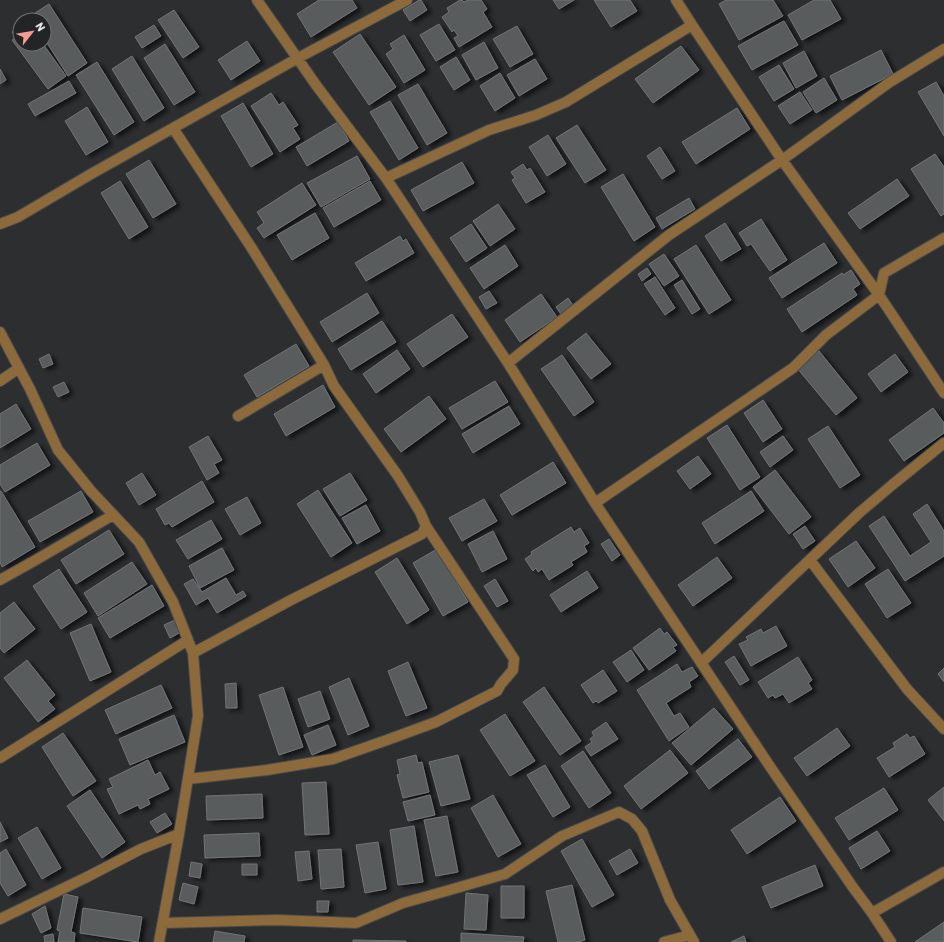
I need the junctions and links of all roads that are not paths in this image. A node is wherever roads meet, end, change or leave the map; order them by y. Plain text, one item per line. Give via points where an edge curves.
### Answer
1 (257, 0) edge
2 (407, 0) edge
3 (676, 0) edge
4 (692, 25) junction
5 (944, 49) edge
6 (298, 58) junction
7 (173, 128) junction
8 (782, 160) junction
9 (386, 178) junction
10 (0, 224) edge
11 (944, 238) edge
12 (879, 295) junction
13 (0, 332) edge
14 (508, 363) junction
15 (324, 365) junction
16 (19, 368) junction
17 (0, 381) edge
18 (944, 392) edge
19 (238, 416) dead end
20 (944, 443) edge
21 (595, 503) junction
22 (113, 515) junction
23 (426, 526) junction
24 (810, 560) junction
25 (0, 580) edge
26 (188, 640) junction
27 (193, 653) junction
28 (701, 663) junction
29 (944, 729) edge
30 (0, 758) edge
31 (188, 779) junction
32 (179, 834) junction
33 (944, 872) edge
34 (872, 913) junction
35 (0, 919) edge
36 (163, 923) junction
37 (692, 939) edge
38 (159, 942) edge
39 (664, 942) edge
40 (891, 942) edge

1 - 6 street
2 - 6 street
3 - 4 street
4 - 8 street
4 - 9 street via 566,102 489,130
5 - 8 street via 890,82
6 - 7 street
6 - 9 street
7 - 10 street via 18,217
7 - 15 street via 251,246
8 - 12 street
8 - 14 street via 669,235
9 - 14 street
11 - 12 street via 884,274
12 - 18 street
12 - 21 street via 826,335 793,368
13 - 16 street
14 - 21 street
15 - 19 street
15 - 23 street via 334,386 401,482
16 - 17 street
16 - 22 street via 58,450
20 - 24 street via 859,513
21 - 28 street
22 - 25 street
22 - 26 street via 139,542 173,602
23 - 27 street via 422,534
23 - 31 street via 514,659 514,670 497,691 436,722 333,759
24 - 28 street
24 - 29 street via 908,689
26 - 27 street
26 - 30 street
27 - 31 street via 198,716
28 - 34 street
31 - 32 street
32 - 35 street via 141,849
32 - 36 street
33 - 34 street
34 - 40 street
36 - 37 street via 277,920 356,923 403,903 505,874 562,836 619,812 632,819 642,831 670,900
36 - 38 street
37 - 39 street

